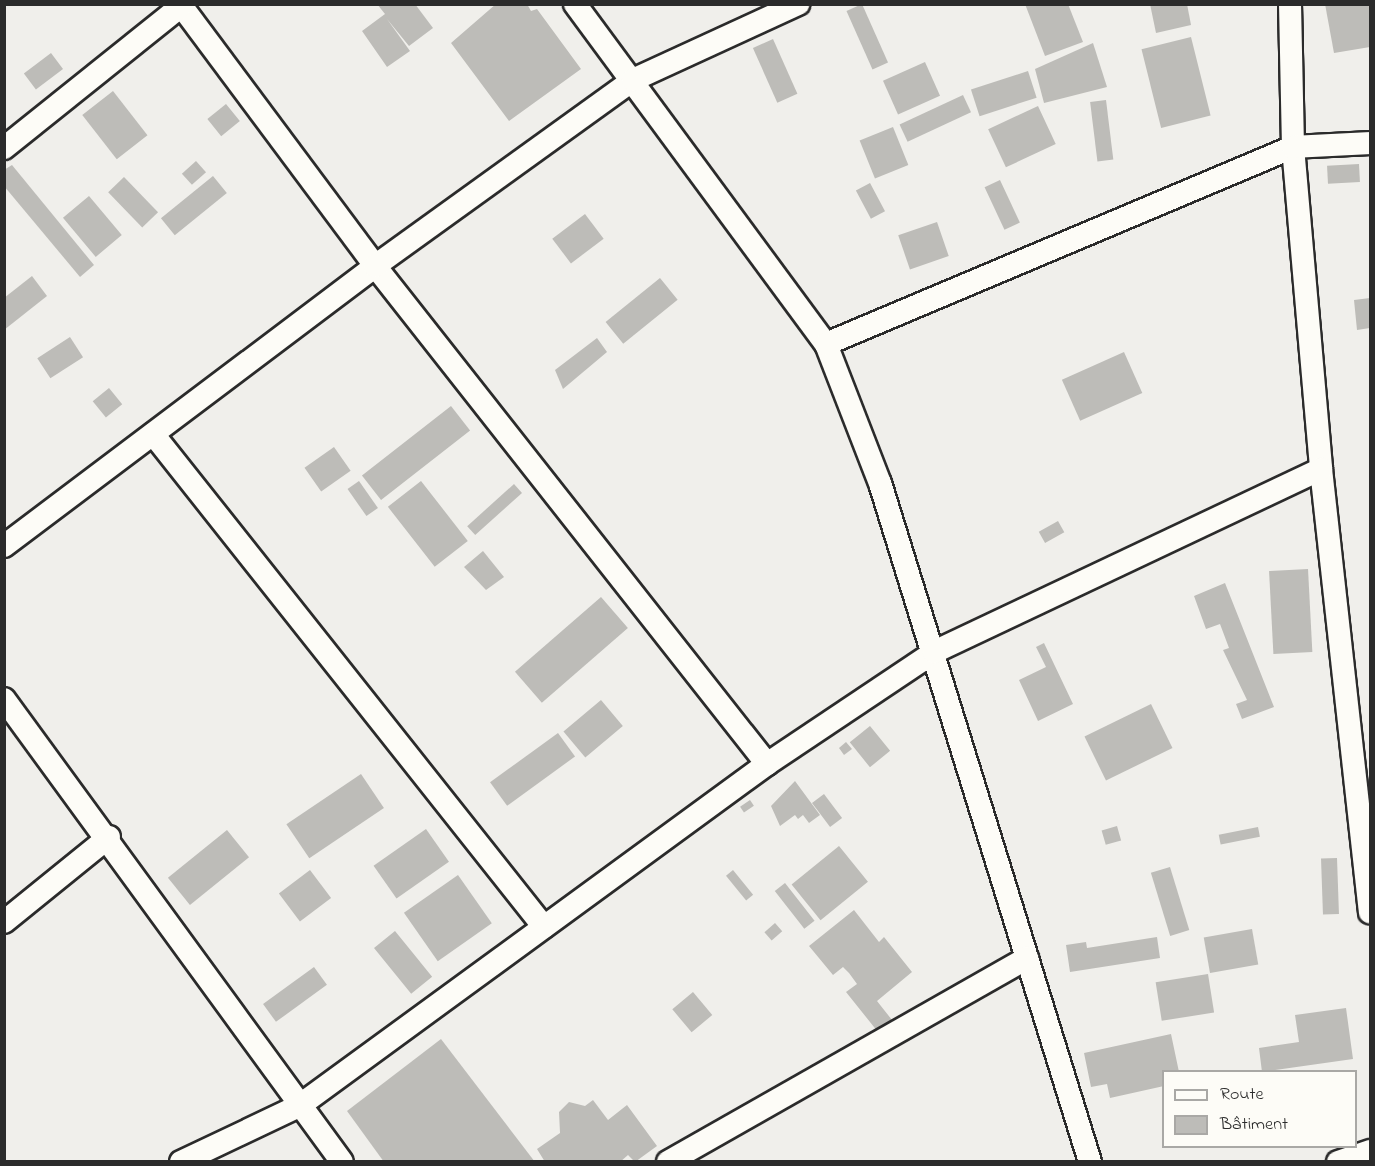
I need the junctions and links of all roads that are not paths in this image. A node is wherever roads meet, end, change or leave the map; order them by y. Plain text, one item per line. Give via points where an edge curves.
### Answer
1 (575, 4) edge
2 (798, 4) edge
3 (1290, 4) edge
4 (180, 5) edge
5 (633, 80) junction
6 (1371, 143) edge
7 (1293, 147) junction
8 (4, 148) edge
9 (375, 266) junction
10 (826, 344) junction
11 (153, 434) junction
12 (1321, 469) junction
13 (4, 546) edge
14 (934, 652) junction
15 (4, 699) edge
16 (767, 764) junction
17 (109, 837) junction
18 (1371, 912) edge
19 (4, 922) edge
20 (544, 927) junction
21 (1027, 958) junction
22 (299, 1106) junction
23 (1371, 1151) edge
24 (181, 1161) edge
25 (342, 1161) edge
26 (668, 1161) edge
27 (1090, 1161) edge
28 (1338, 1161) edge

1 - 5 street
2 - 5 street
3 - 7 street
4 - 8 street
4 - 9 street
5 - 9 street
5 - 10 street
6 - 7 street
7 - 10 street
7 - 12 street
9 - 11 street
9 - 16 street
10 - 14 street via 880,483
11 - 13 street
11 - 20 street
12 - 14 street
12 - 18 street
14 - 16 street
14 - 21 street
15 - 17 street
16 - 20 street
17 - 19 street
17 - 22 street
20 - 22 street
21 - 26 street
21 - 27 street
22 - 24 street
22 - 25 street
23 - 28 street

